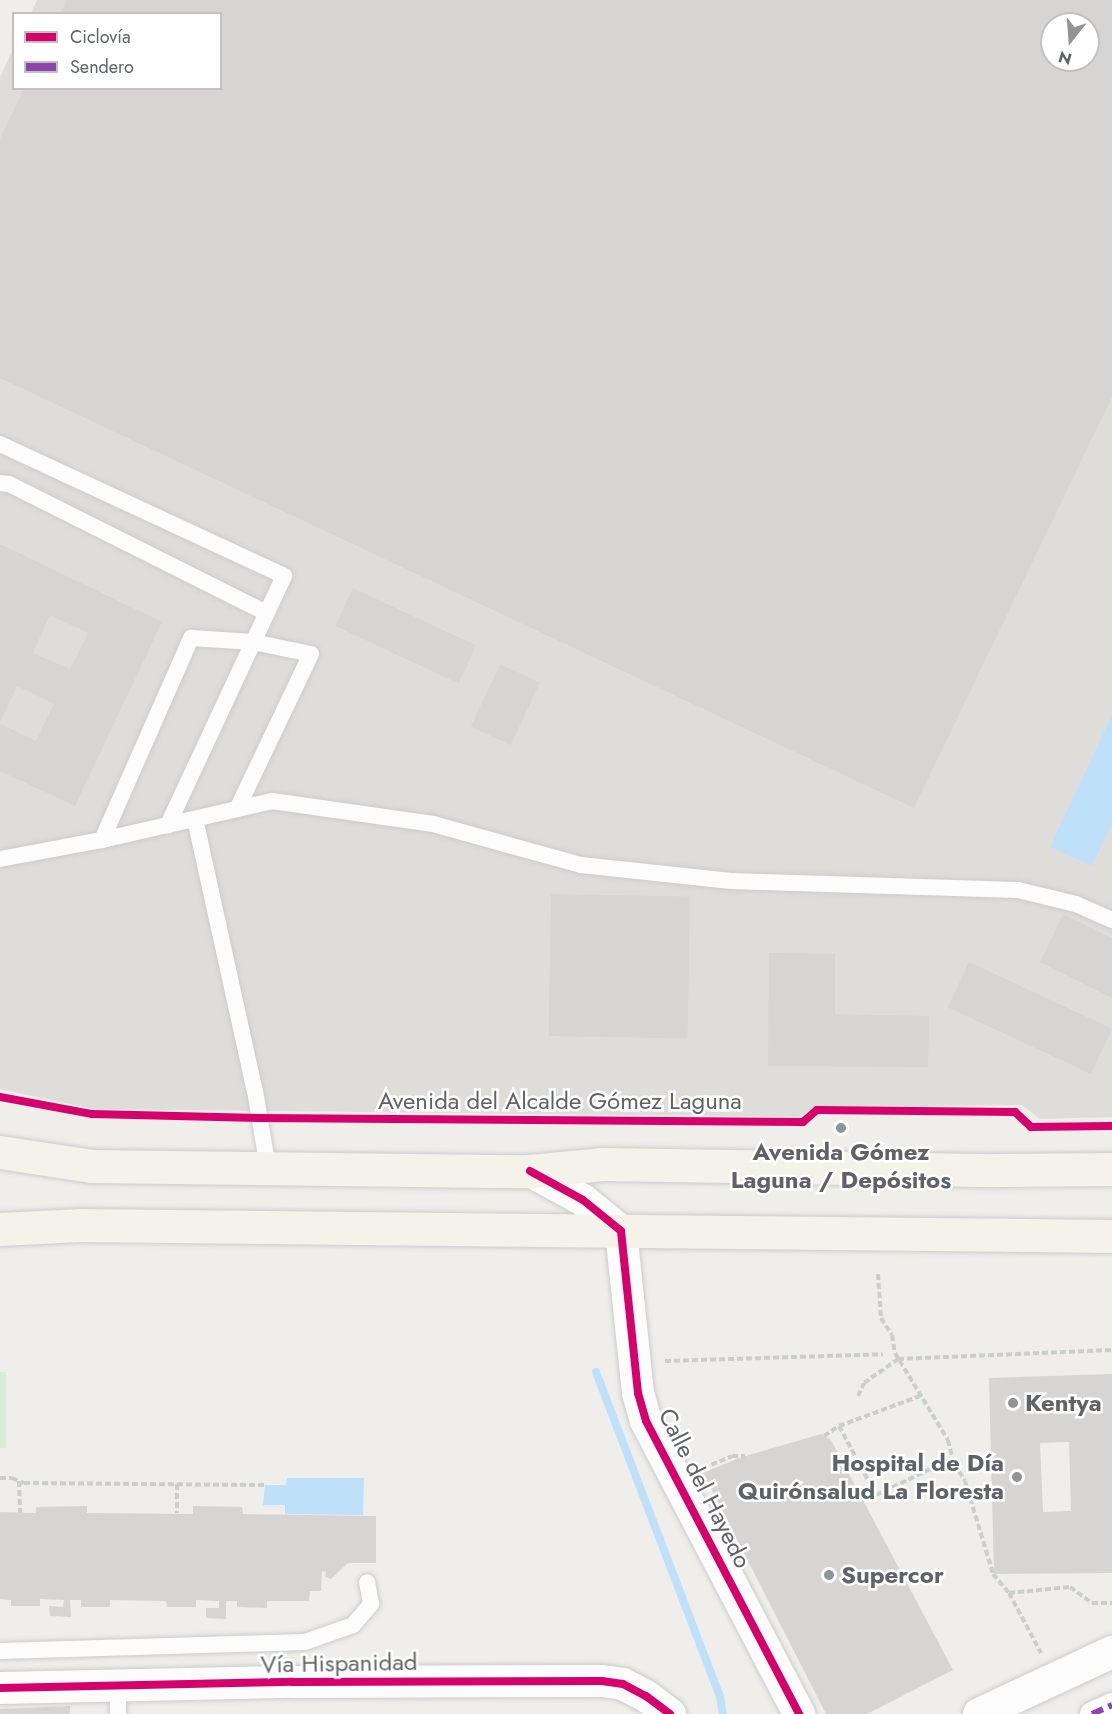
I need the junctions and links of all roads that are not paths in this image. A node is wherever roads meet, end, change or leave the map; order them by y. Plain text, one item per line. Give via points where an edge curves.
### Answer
1 (0, 444) edge
2 (0, 483) edge
3 (267, 613) junction
4 (254, 642) junction
5 (237, 809) junction
6 (195, 819) junction
7 (168, 825) junction
8 (102, 840) junction
9 (0, 859) edge
10 (1112, 920) edge
11 (0, 1152) edge
12 (268, 1168) junction
13 (1112, 1169) edge
14 (530, 1171) junction
15 (0, 1229) edge
16 (621, 1231) junction
17 (1112, 1236) edge
18 (367, 1582) dead end
19 (0, 1651) edge
20 (1112, 1652) edge
21 (0, 1688) edge
22 (118, 1700) edge
23 (1112, 1705) edge
24 (670, 1714) edge
25 (799, 1714) edge
26 (979, 1714) edge
27 (1092, 1714) edge

1 - 3 lane via 284,576
2 - 3 lane via 9,483
3 - 4 lane
4 - 5 lane via 311,654
4 - 7 lane
4 - 8 lane via 191,638
5 - 6 lane
5 - 10 lane via 272,801 433,824 580,865 731,881 1018,890 1076,904
6 - 7 lane
6 - 12 lane via 255,1091
7 - 8 lane
8 - 9 lane
11 - 12 main road via 91,1166
12 - 14 main road
13 - 14 main road via 603,1164
14 - 16 street via 583,1200
15 - 16 main road via 80,1225
16 - 17 main road
16 - 25 street, Calle del Hayedo via 638,1393 646,1421
18 - 19 lane via 371,1604 353,1625 305,1641
20 - 26 street
21 - 22 street, Vía Hispanidad
22 - 24 street, Vía Hispanidad via 602,1681 622,1684
23 - 27 street

